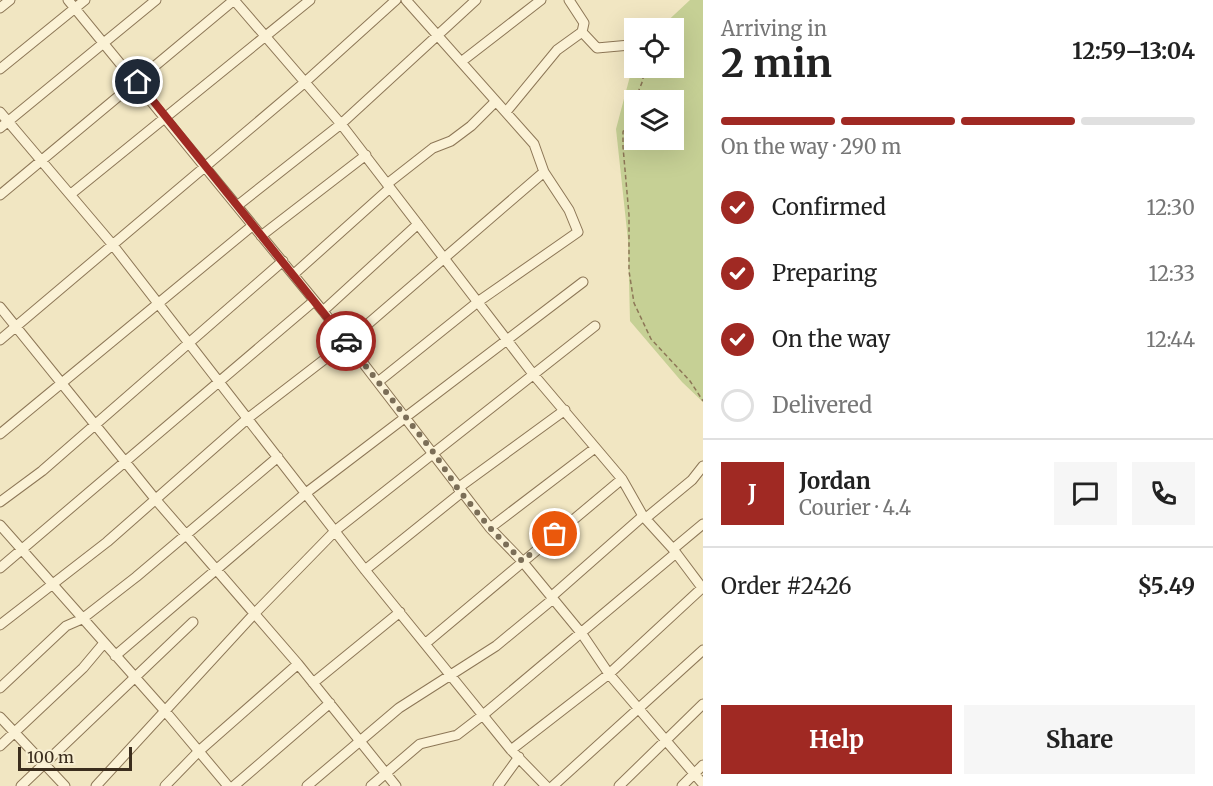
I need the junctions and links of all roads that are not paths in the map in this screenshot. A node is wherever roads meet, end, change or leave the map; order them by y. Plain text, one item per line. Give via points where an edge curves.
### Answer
1 (10, 0) edge
2 (68, 0) edge
3 (85, 0) edge
4 (156, 0) edge
5 (234, 0) edge
6 (310, 0) edge
7 (396, 0) edge
8 (406, 0) edge
9 (476, 0) edge
10 (541, 0) edge
11 (569, 0) edge
12 (0, 8) edge
13 (75, 8) junction
14 (582, 32) junction
15 (438, 34) junction
16 (266, 38) junction
17 (105, 44) junction
18 (624, 46) edge
19 (461, 62) junction
20 (0, 69) edge
21 (138, 82) junction
22 (304, 83) junction
23 (495, 102) junction
24 (0, 112) edge
25 (506, 112) junction
26 (167, 117) junction
27 (8, 121) junction
28 (341, 124) junction
29 (0, 128) edge
30 (366, 155) junction
31 (42, 159) junction
32 (205, 165) junction
33 (544, 172) junction
34 (389, 186) junction
35 (71, 194) junction
36 (0, 195) edge
37 (237, 206) junction
38 (418, 224) junction
39 (252, 226) junction
40 (261, 236) junction
41 (112, 244) junction
42 (446, 257) junction
43 (283, 261) junction
44 (294, 274) junction
45 (583, 282) dead end
46 (314, 301) junction
47 (479, 301) junction
48 (158, 306) junction
49 (0, 307) edge
50 (323, 311) junction
51 (595, 326) dead end
52 (16, 327) junction
53 (507, 338) junction
54 (0, 340) edge
55 (347, 342) junction
56 (189, 345) junction
57 (533, 374) junction
58 (378, 382) junction
59 (218, 383) junction
60 (61, 384) junction
61 (565, 410) junction
62 (406, 417) junction
63 (247, 419) junction
64 (95, 426) junction
65 (0, 434) edge
66 (595, 448) junction
67 (434, 453) junction
68 (278, 457) junction
69 (125, 460) junction
70 (703, 466) edge
71 (622, 479) junction
72 (460, 490) junction
73 (306, 493) junction
74 (156, 500) junction
75 (0, 502) edge
76 (644, 517) junction
77 (703, 524) edge
78 (0, 525) edge
79 (490, 528) junction
80 (336, 530) junction
81 (187, 534) junction
82 (23, 550) junction
83 (674, 551) junction
84 (522, 561) junction
85 (0, 568) edge
86 (217, 570) junction
87 (365, 570) junction
88 (52, 583) junction
89 (703, 588) edge
90 (552, 598) junction
91 (400, 612) junction
92 (255, 613) junction
93 (82, 619) junction
94 (193, 622) dead end
95 (0, 625) edge
96 (582, 634) junction
97 (104, 644) junction
98 (426, 644) junction
99 (703, 650) edge
100 (115, 656) junction
101 (298, 664) junction
102 (609, 674) junction
103 (452, 676) junction
104 (135, 678) junction
105 (313, 683) junction
106 (0, 688) edge
107 (330, 703) junction
108 (703, 704) edge
109 (638, 708) junction
110 (165, 711) junction
111 (483, 715) junction
112 (0, 717) edge
113 (16, 733) junction
114 (666, 738) junction
115 (359, 739) junction
116 (0, 746) edge
117 (511, 750) junction
118 (199, 751) junction
119 (519, 758) junction
120 (46, 763) junction
121 (703, 765) edge
122 (694, 773) junction
123 (385, 774) junction
124 (703, 784) edge
125 (21, 786) edge
126 (65, 786) edge
127 (96, 786) edge
128 (165, 786) edge
129 (228, 786) edge
130 (234, 786) edge
131 (307, 786) edge
132 (371, 786) edge
133 (396, 786) edge
134 (498, 786) edge
135 (546, 786) edge
136 (553, 786) edge
137 (619, 786) edge
138 (682, 786) edge

1 - 12 street
2 - 13 street
3 - 13 street
4 - 17 street
5 - 16 street
5 - 21 street
6 - 16 street
7 - 22 street
8 - 15 street
9 - 15 street
10 - 19 street
11 - 14 street via 584,22
13 - 17 street
13 - 20 street
14 - 18 street via 597,48
14 - 25 street via 557,50
15 - 19 street
15 - 28 street
16 - 22 street
16 - 26 street
17 - 21 street
17 - 27 street
19 - 23 street
21 - 26 street
21 - 31 street
22 - 28 street
22 - 32 street
23 - 25 street
23 - 34 street via 471,126 433,148
24 - 27 street
25 - 33 street via 534,144
26 - 32 street
26 - 35 street
27 - 29 street
27 - 31 street
28 - 30 street
28 - 37 street
30 - 34 street
30 - 40 street
31 - 35 street
31 - 36 street
32 - 37 street
32 - 41 street
33 - 42 street
33 - 47 street via 578,231
34 - 38 street
34 - 44 street
35 - 41 street
37 - 39 street
38 - 42 street
38 - 50 street
39 - 40 street
39 - 48 street
40 - 43 street
41 - 48 street
41 - 52 street
42 - 47 street
42 - 55 street
43 - 44 street
43 - 56 street
44 - 46 street
45 - 53 street
46 - 50 street
46 - 59 street
47 - 53 street
47 - 58 street
48 - 56 street
48 - 60 street
49 - 52 street
50 - 55 street
51 - 57 street
52 - 54 street
52 - 60 street
53 - 57 street
53 - 62 street
55 - 58 street
55 - 63 street
56 - 59 street
56 - 64 street
57 - 61 street
57 - 67 street
58 - 62 street
59 - 63 street
59 - 69 street
60 - 64 street
60 - 65 street
61 - 66 street
61 - 72 street
62 - 67 street
62 - 73 street
63 - 68 street
63 - 74 street
64 - 69 street
64 - 75 street
66 - 71 street
66 - 79 street
67 - 72 street
67 - 80 street
68 - 73 street
68 - 81 street
69 - 74 street
69 - 82 street
70 - 76 street via 692,480
71 - 76 street
71 - 84 street
72 - 79 street
72 - 87 street
73 - 80 street
73 - 86 street
74 - 81 street
74 - 88 street
76 - 83 street
76 - 90 street
77 - 83 street
78 - 82 street
79 - 84 street
80 - 87 street
80 - 92 street
81 - 86 street
81 - 93 street
82 - 85 street
82 - 88 street
83 - 89 street
83 - 96 street
84 - 90 street
84 - 98 street
86 - 92 street
86 - 100 street
87 - 91 street
88 - 93 street
88 - 95 street
89 - 102 street
90 - 96 street
90 - 103 street via 496,646
91 - 98 street
91 - 105 street
92 - 101 street
92 - 110 street
93 - 97 street
93 - 106 street via 66,626
94 - 104 street
96 - 102 street
96 - 111 street
97 - 100 street
97 - 113 street
98 - 103 street
99 - 109 street
100 - 104 street
101 - 105 street
101 - 118 street
102 - 109 street
102 - 117 street
103 - 111 street
103 - 115 street via 399,708
104 - 110 street
104 - 120 street
105 - 107 street
107 - 115 street
107 - 130 street
108 - 114 street
109 - 114 street
109 - 136 street
110 - 118 street
110 - 127 street
111 - 117 street
111 - 123 street via 457,735 420,744
112 - 113 street
113 - 116 street
113 - 120 street
114 - 122 street
114 - 137 street
115 - 123 street
115 - 131 street
117 - 119 street
118 - 128 street
118 - 129 street
119 - 134 street
119 - 135 street
120 - 125 street
120 - 126 street
121 - 122 street
122 - 124 street
122 - 138 street
123 - 132 street
123 - 133 street

